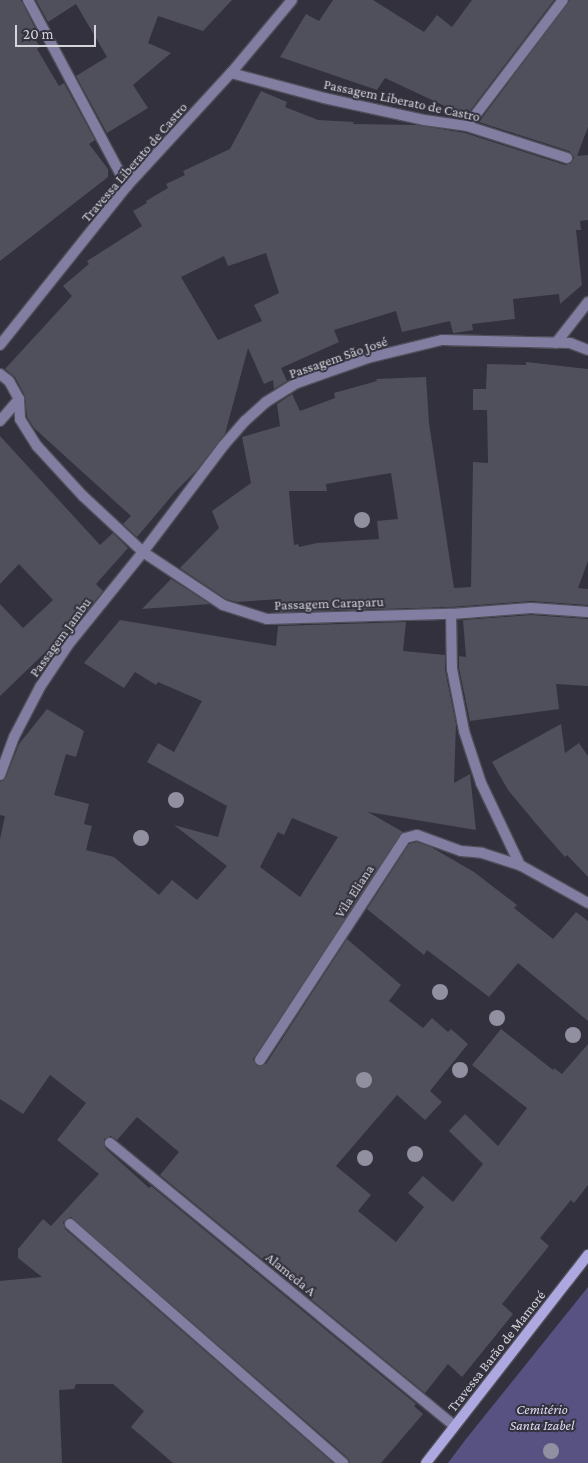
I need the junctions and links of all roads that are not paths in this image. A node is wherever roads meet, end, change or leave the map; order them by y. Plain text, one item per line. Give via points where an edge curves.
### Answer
1 (28, 0) edge
2 (292, 0) edge
3 (563, 0) edge
4 (232, 73) junction
5 (467, 126) junction
6 (567, 158) dead end
7 (127, 186) junction
8 (588, 302) edge
9 (556, 344) junction
10 (0, 345) edge
11 (588, 350) edge
12 (0, 374) edge
13 (19, 399) junction
14 (0, 420) edge
15 (143, 552) junction
16 (588, 612) edge
17 (451, 614) junction
18 (0, 775) edge
19 (520, 865) junction
20 (588, 903) edge
21 (260, 1060) dead end
22 (110, 1143) dead end
23 (70, 1224) dead end
24 (588, 1256) edge
25 (454, 1426) junction
26 (343, 1463) edge
27 (426, 1463) edge

1 - 7 street
2 - 4 street, Travessa Liberato de Castro
3 - 5 street
4 - 5 street, Passagem Liberato de Castro via 324,98
4 - 7 street, Travessa Liberato de Castro
5 - 6 street, Passagem Liberato de Castro
7 - 10 street, Travessa Liberato de Castro
8 - 9 street
9 - 11 street, Passagem São José via 570,343
9 - 15 street, Passagem São José via 442,340 368,358 297,383 266,402 245,421
12 - 13 street, Passagem Caraparu via 9,381
13 - 14 street
13 - 15 street, Passagem Caraparu via 20,419 37,446 83,496
15 - 17 street, Passagem Caraparu via 205,596 267,619
15 - 18 street, Passagem Jambu via 68,644 40,687 14,737
16 - 17 street, Passagem Caraparu via 531,608
17 - 19 street via 452,669 464,731 481,783
19 - 20 street, Vila Eliana
19 - 21 street, Vila Eliana via 462,851 417,835 405,838
22 - 25 street, Alameda A
23 - 26 street
24 - 25 street, Travessa Barão de Mamoré
25 - 27 street, Travessa Barão de Mamoré

